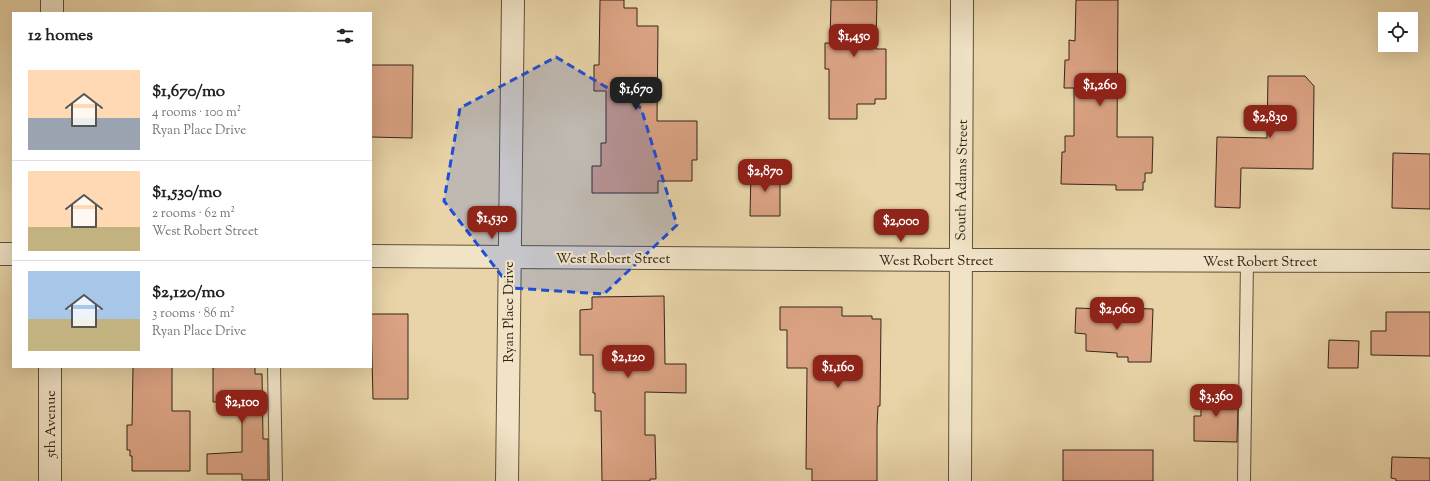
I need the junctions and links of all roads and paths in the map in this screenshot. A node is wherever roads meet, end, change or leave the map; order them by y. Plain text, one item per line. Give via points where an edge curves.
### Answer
1 (52, 0) edge
2 (513, 0) edge
3 (962, 0) edge
4 (52, 12) edge
5 (0, 254) edge
6 (12, 254) edge
7 (372, 256) edge
8 (509, 257) junction
9 (960, 260) junction
10 (1247, 261) junction
11 (1430, 261) edge
12 (50, 368) edge
13 (274, 368) edge
14 (50, 481) edge
15 (276, 481) edge
16 (507, 481) edge
17 (960, 481) edge
18 (1244, 481) edge

1 - 4 street
2 - 8 street, Ryan Place Drive
3 - 9 street, South Adams Street
5 - 6 street
7 - 8 street, West Robert Street
8 - 9 street, West Robert Street
8 - 16 street, Ryan Place Drive
9 - 10 street, West Robert Street
9 - 17 street, South Adams Street
10 - 11 street, West Robert Street
10 - 18 lane
12 - 14 street, 5th Avenue
13 - 15 lane

